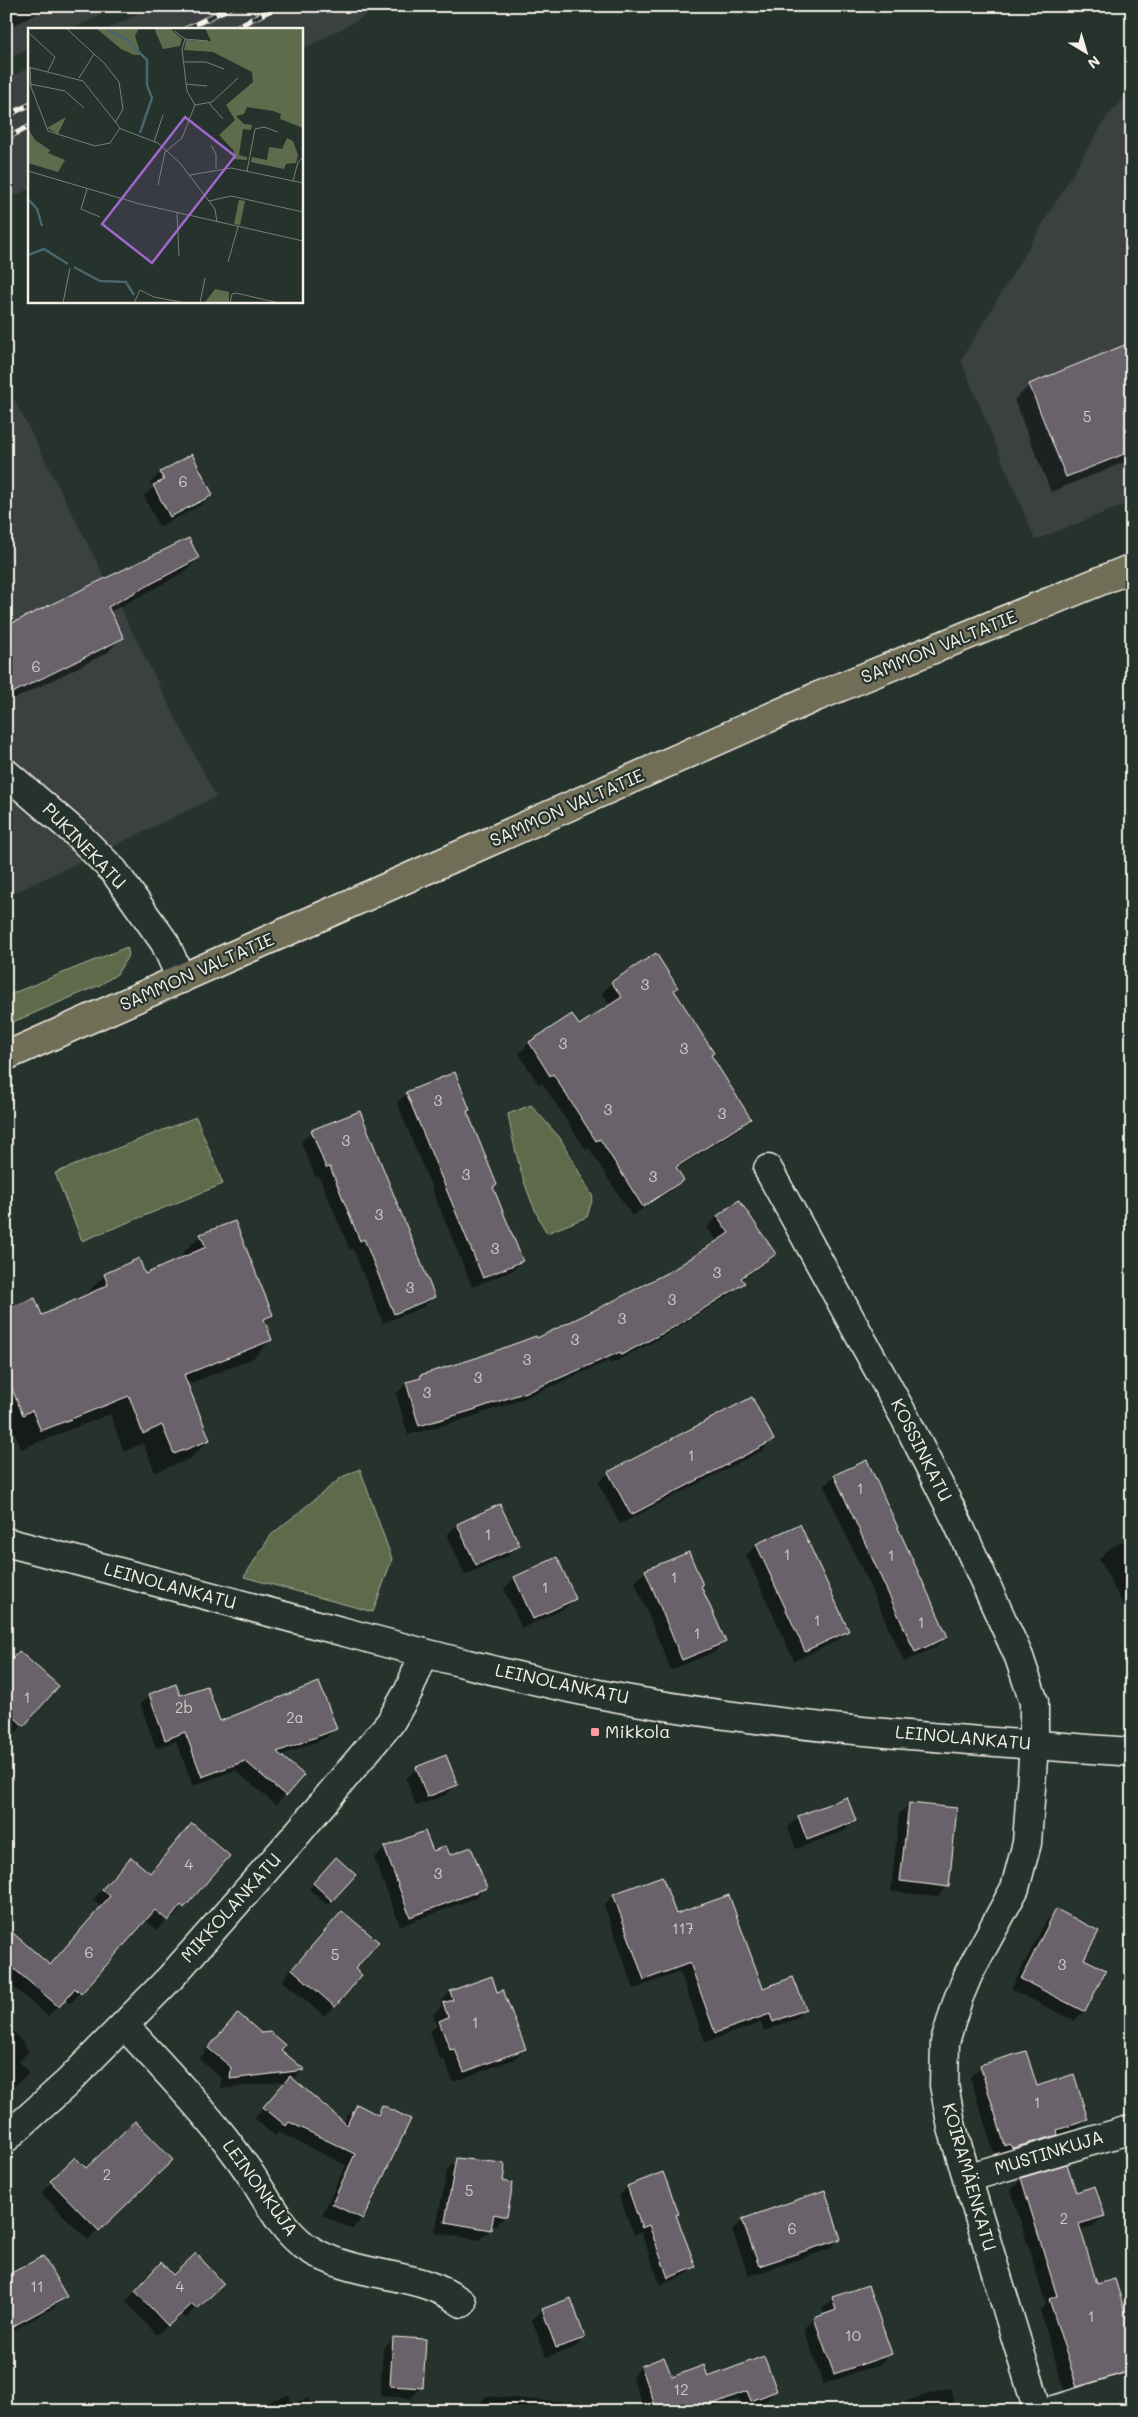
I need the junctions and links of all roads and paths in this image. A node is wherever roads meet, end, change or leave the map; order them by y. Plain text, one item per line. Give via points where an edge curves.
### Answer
1 (1132, 568) edge
2 (6, 773) edge
3 (181, 979) junction
4 (6, 1056) edge
5 (768, 1169) dead end
6 (6, 1542) edge
7 (424, 1653) junction
8 (1034, 1745) junction
9 (1132, 1752) edge
10 (124, 2025) junction
11 (1132, 2129) edge
12 (6, 2138) edge
13 (967, 2178) junction
14 (462, 2303) dead end
15 (1132, 2386) edge
16 (1038, 2411) edge
17 (1051, 2411) edge

1 - 3 main road, SAMMON VALTATIE via 816,697
2 - 3 street, PUKINEKATU via 114,871 165,943
3 - 4 main road, SAMMON VALTATIE
5 - 8 street, KOSSINKATU via 905,1418 992,1597 1019,1657 1034,1702
6 - 7 street, LEINOLANKATU
7 - 8 street, LEINOLANKATU via 593,1693 702,1710 823,1726
7 - 10 street, MIKKOLANKATU via 409,1690 390,1723 291,1841 171,1977
8 - 9 street, LEINOLANKATU
8 - 13 street, KOIRAMÄENKATU via 1027,1843 1015,1888 970,1973 955,2007 945,2042 944,2085 952,2128
10 - 12 street, MIKKOLANKATU
10 - 14 street, LEINONKUJA via 224,2138 292,2236 335,2262 363,2272 423,2283
11 - 13 street, MUSTINKUJA
13 - 16 street, KOIRAMÄENKATU
15 - 17 street

